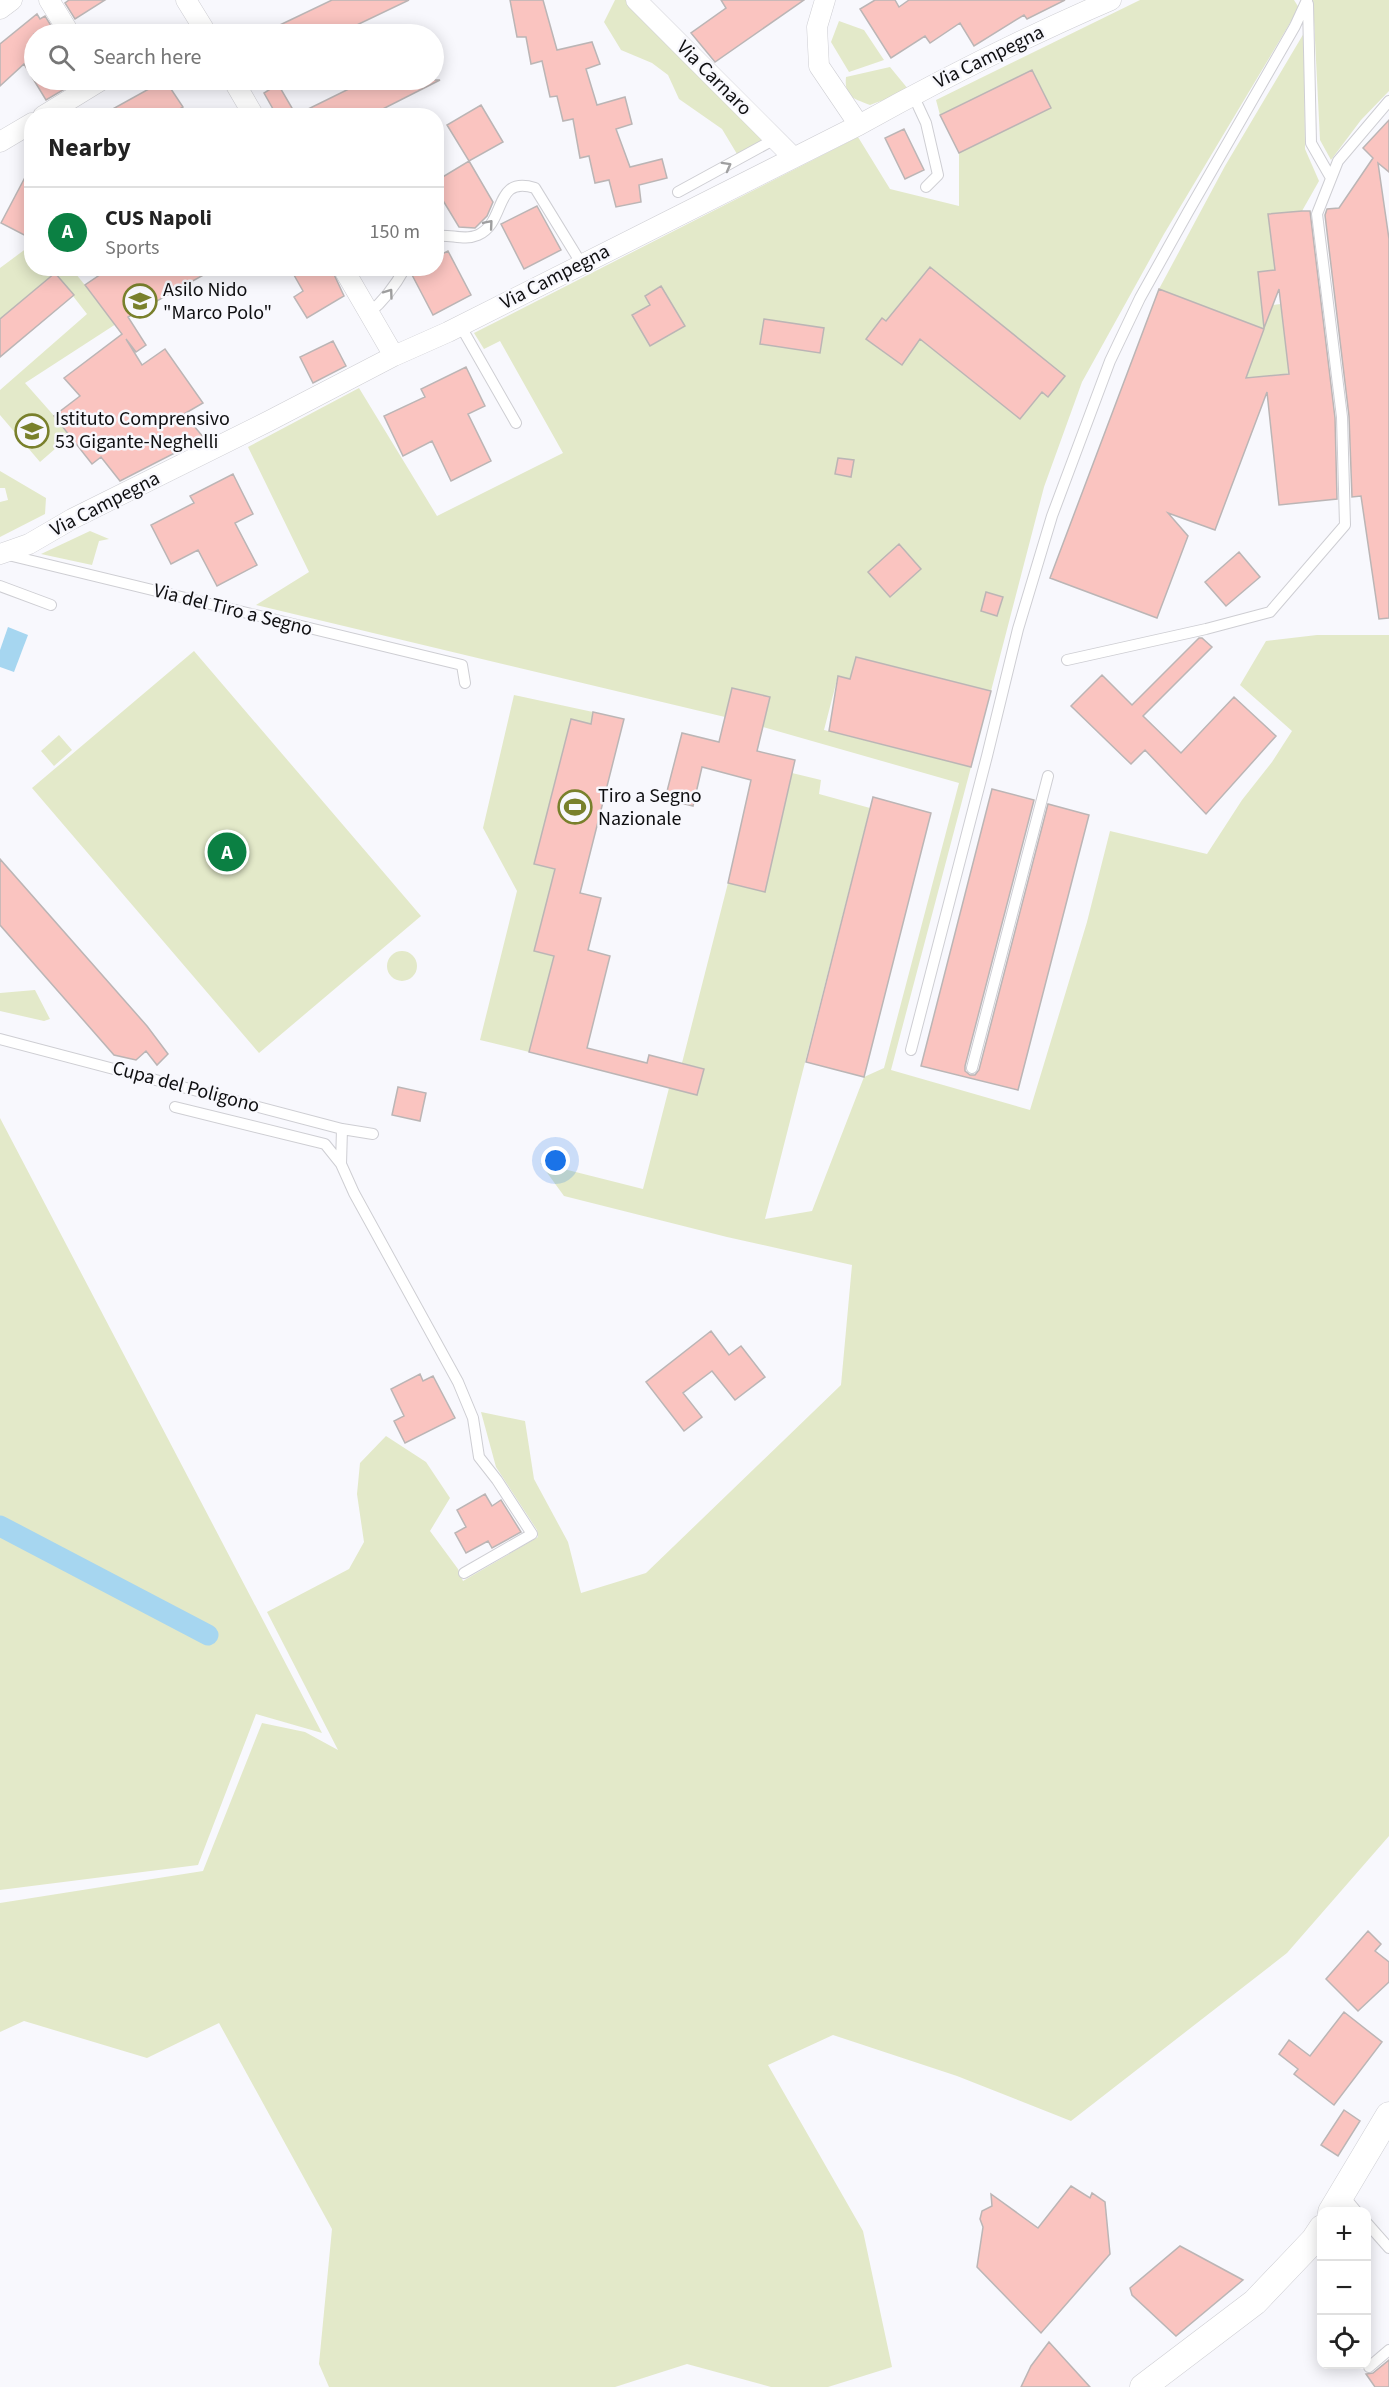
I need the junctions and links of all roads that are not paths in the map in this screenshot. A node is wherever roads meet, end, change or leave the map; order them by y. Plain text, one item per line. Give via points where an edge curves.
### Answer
1 (12, 0) edge
2 (49, 0) edge
3 (186, 0) edge
4 (636, 0) edge
5 (825, 0) edge
6 (1112, 0) edge
7 (1307, 0) edge
8 (0, 9) edge
9 (64, 24) edge
10 (201, 24) edge
11 (83, 90) edge
12 (239, 90) edge
13 (913, 95) junction
14 (1389, 101) edge
15 (55, 108) edge
16 (249, 108) edge
17 (859, 125) junction
18 (24, 128) edge
19 (775, 139) junction
20 (0, 142) edge
21 (793, 157) junction
22 (1331, 178) junction
23 (926, 187) dead end
24 (678, 192) dead end
25 (444, 236) edge
26 (581, 263) junction
27 (348, 276) edge
28 (400, 276) edge
29 (369, 313) junction
30 (460, 325) junction
31 (394, 356) junction
32 (516, 423) dead end
33 (2, 554) edge
34 (0, 586) edge
35 (51, 605) dead end
36 (1067, 660) dead end
37 (465, 683) dead end
38 (1048, 776) dead end
39 (0, 1039) edge
40 (911, 1050) dead end
41 (972, 1068) dead end
42 (175, 1107) dead end
43 (342, 1129) junction
44 (373, 1134) dead end
45 (341, 1164) junction
46 (464, 1573) dead end
47 (1389, 2115) edge
48 (1344, 2206) edge
49 (1371, 2228) edge
50 (1317, 2236) edge
51 (1389, 2248) edge
52 (1389, 2350) edge
53 (1371, 2365) edge
54 (1143, 2387) edge

1 - 8 street
2 - 9 street
3 - 10 street
4 - 19 street, Via Carnaro
5 - 17 street via 817,27 819,66
6 - 13 street, Via Campegna via 1026,37
7 - 22 lane via 1311,143
7 - 40 lane via 1140,298 1106,372 1052,516 1018,629
11 - 15 street
12 - 16 street
13 - 17 street, Via Campegna
13 - 23 lane via 926,123 938,175
14 - 22 lane via 1338,161
17 - 21 street, Via Campegna
18 - 20 street
19 - 21 street, Via Carnaro
24 -> 19 lane
21 - 26 street, Via Campegna
22 - 36 lane via 1317,214 1342,417 1345,525 1270,612
25 -> 26 lane via 478,235 495,219 506,193 517,185 525,185 535,188
26 - 30 street, Via Campegna
27 - 29 street
29 -> 28 lane via 382,303
29 - 31 street
30 - 31 street, Via Campegna
30 - 32 lane
31 - 33 street, Via Campegna via 29,544
33 - 37 lane, Via del Tiro a Segno via 462,665
34 - 35 lane
38 - 41 lane
39 - 43 lane, Cupa del Poligono
42 - 45 lane via 325,1144
43 - 44 lane, Cupa del Poligono
43 - 45 lane
45 - 46 lane via 458,1382 472,1418 478,1457 498,1480 532,1534
47 - 48 street
49 - 51 lane
50 - 54 street via 1255,2302
52 - 53 lane

